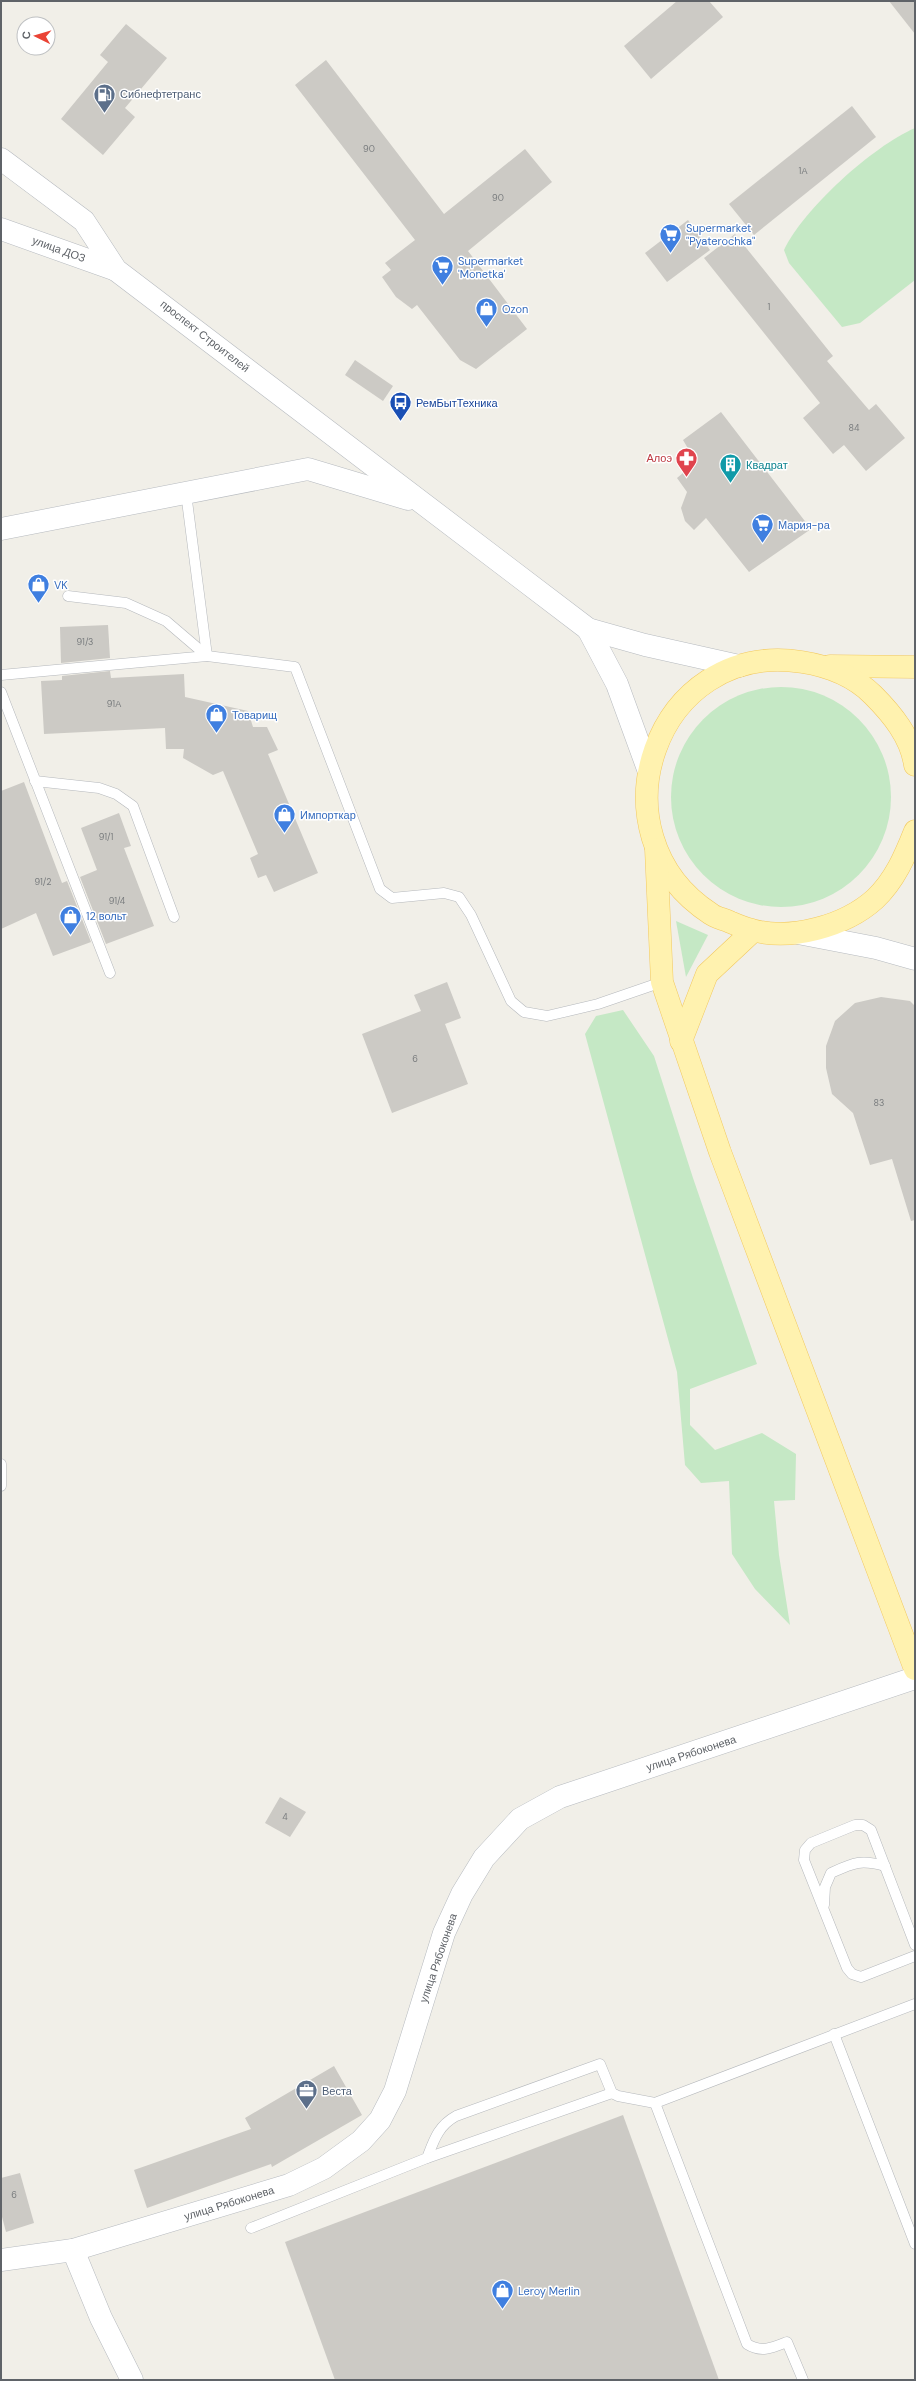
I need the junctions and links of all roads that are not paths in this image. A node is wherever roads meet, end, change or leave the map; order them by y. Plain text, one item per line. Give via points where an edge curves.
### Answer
1 (1, 159) edge
2 (1, 229) edge
3 (116, 270) junction
4 (186, 493) junction
5 (420, 502) junction
6 (1, 529) edge
7 (68, 596) dead end
8 (588, 629) junction
9 (207, 656) junction
10 (740, 666) junction
11 (825, 666) junction
12 (915, 667) edge
13 (1, 676) edge
14 (1, 692) edge
15 (915, 765) edge
16 (648, 769) junction
17 (35, 781) junction
18 (915, 831) edge
19 (656, 849) junction
20 (174, 917) dead end
21 (753, 931) junction
22 (798, 933) junction
23 (915, 959) edge
24 (110, 973) dead end
25 (662, 982) junction
26 (681, 1041) junction
27 (1, 1464) edge
28 (1, 1486) edge
29 (915, 1668) edge
30 (915, 1678) edge
31 (884, 1866) junction
32 (824, 1911) junction
33 (915, 1945) edge
34 (915, 1956) edge
35 (915, 2004) edge
36 (834, 2034) junction
37 (612, 2092) junction
38 (655, 2103) junction
39 (427, 2158) junction
40 (251, 2228) dead end
41 (915, 2244) edge
42 (73, 2250) junction
43 (1, 2260) edge
44 (132, 2380) edge
45 (803, 2380) edge

1 - 3 main road, проспект Строителей via 84,221
2 - 3 main road, улица ДОЗ
3 - 5 main road, проспект Строителей via 164,304
4 - 5 main road via 308,469
4 - 6 main road
4 - 9 lane
5 - 8 main road, проспект Строителей
7 - 9 lane via 126,603 166,620
8 - 10 main road via 645,645
8 - 16 main road via 617,684
9 - 13 lane
9 - 25 lane via 295,668 380,889 392,898 444,894 458,897 471,915 511,1001 524,1012 548,1016 598,1004
10 - 11 main road via 782,659
10 - 16 main road via 707,682 680,705 660,735
11 - 12 main road
11 - 15 main road via 864,685 894,716 914,756
14 - 17 lane
16 - 19 main road via 646,810
17 - 20 lane via 99,788 116,794 133,806
17 - 24 lane
18 - 22 main road via 901,866 875,899 839,922
19 - 21 main road via 679,886 706,910 712,915
19 - 25 main road
21 - 22 main road
21 - 26 main road via 707,974
22 - 23 main road via 876,948
25 - 26 main road
26 - 29 main road via 720,1152
27 - 28 lane
30 - 42 main road, улица Рябоконева via 560,1797 520,1819 484,1858 462,1894 444,1933 395,2092 380,2120 361,2141 324,2168 289,2185
31 - 32 lane via 857,1862 831,1873 825,1887
31 - 32 lane via 871,1830 863,1826 855,1824 811,1843 805,1850 804,1860
31 - 33 lane
32 - 34 lane via 847,1968 852,1974 861,1977
35 - 36 lane
36 - 38 lane
36 - 41 lane
37 - 38 lane via 618,2096
37 - 39 lane
37 - 39 lane via 600,2064 456,2116 436,2133
38 - 45 lane via 747,2344 756,2350 768,2350 787,2342
39 - 40 lane
42 - 43 main road, улица Рябоконева
42 - 44 main road via 100,2318

